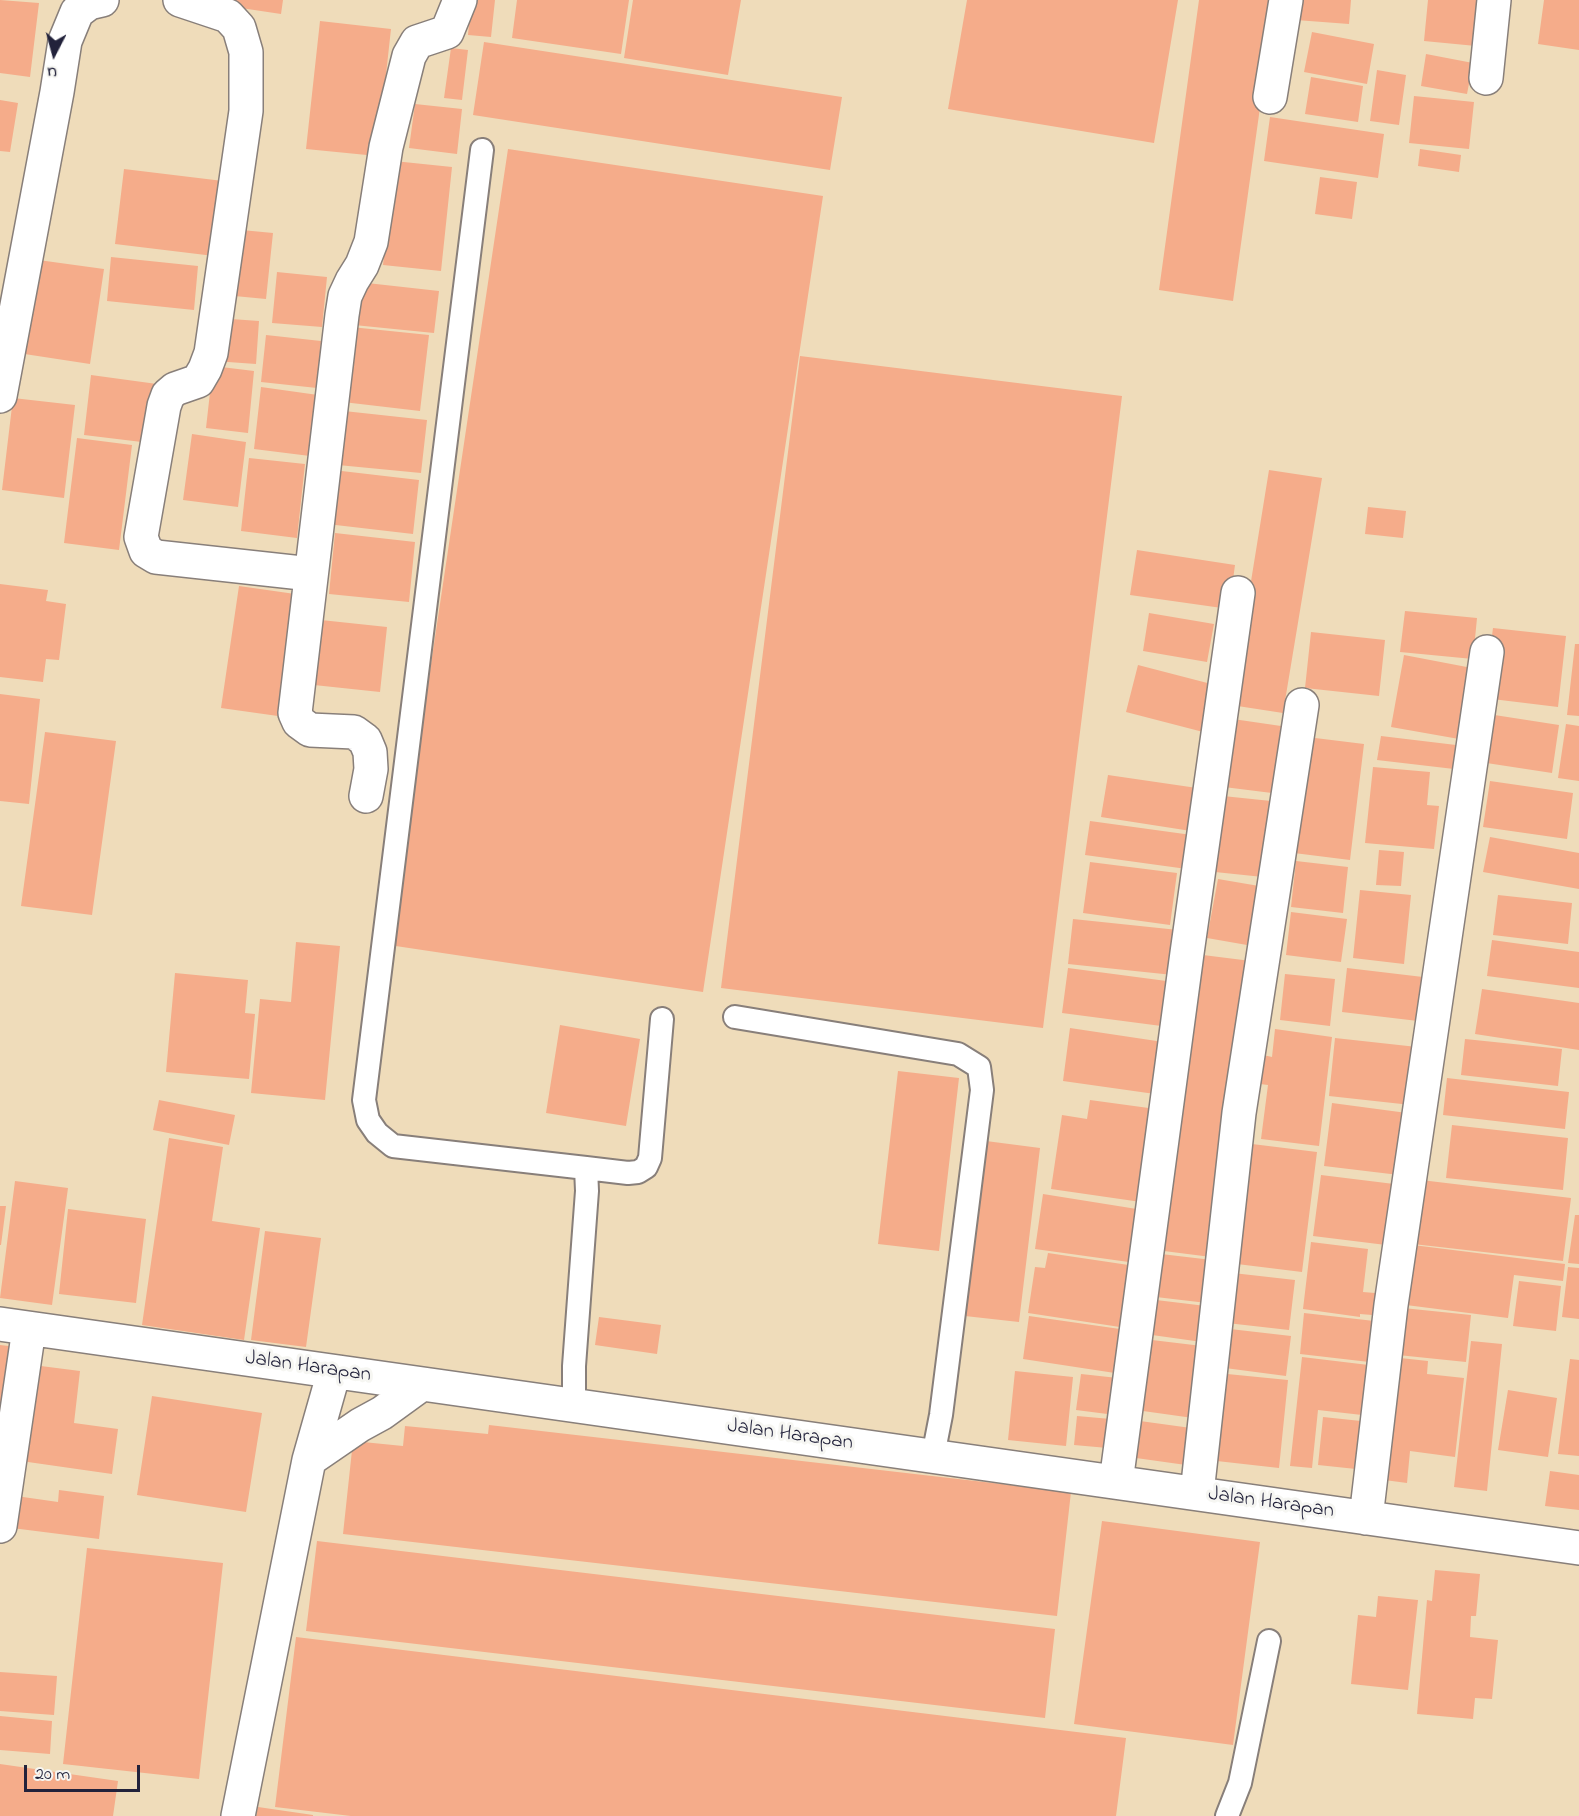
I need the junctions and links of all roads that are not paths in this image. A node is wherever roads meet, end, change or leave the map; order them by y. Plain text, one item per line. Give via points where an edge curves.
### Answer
1 (102, 0) edge
2 (180, 0) edge
3 (460, 0) edge
4 (1286, 0) edge
5 (1494, 0) edge
6 (1486, 78) dead end
7 (1270, 98) dead end
8 (482, 150) dead end
9 (0, 396) edge
10 (311, 574) junction
11 (1238, 592) dead end
12 (1486, 652) dead end
13 (1302, 705) dead end
14 (366, 796) dead end
15 (735, 1017) dead end
16 (662, 1019) dead end
17 (586, 1168) junction
18 (15, 1327) edge
19 (334, 1372) junction
20 (422, 1384) junction
21 (574, 1406) junction
22 (933, 1456) junction
23 (309, 1460) junction
24 (1116, 1482) junction
25 (1197, 1493) junction
26 (1366, 1518) junction
27 (0, 1526) edge
28 (1579, 1548) edge
29 (1269, 1641) dead end
30 (238, 1816) edge
31 (1227, 1816) edge

1 - 9 street via 77,12 64,41
2 - 10 street via 228,16 240,27 246,52 246,111 211,353 198,381 168,395 141,537 146,551 156,557
3 - 10 street via 447,32 417,42 409,56 386,147 371,242 345,296
4 - 7 street
5 - 6 street
8 - 17 lane via 364,1100 368,1120 376,1133 393,1146
10 - 14 street via 295,713 310,730 354,732 365,740 371,770
11 - 24 street
12 - 26 street via 1391,1305
13 - 25 street via 1239,1113
15 - 22 lane via 958,1054 979,1067 982,1089
16 - 17 lane via 650,1158 646,1167 628,1173
17 - 21 lane
18 - 19 street, Jalan Harapan
18 - 27 street
19 - 20 street, Jalan Harapan
19 - 23 street
20 - 21 street, Jalan Harapan
20 - 23 street
21 - 22 street, Jalan Harapan
22 - 24 street, Jalan Harapan
23 - 30 street
24 - 25 street, Jalan Harapan
25 - 26 street, Jalan Harapan
26 - 28 street, Jalan Harapan
29 - 31 lane via 1240,1783

